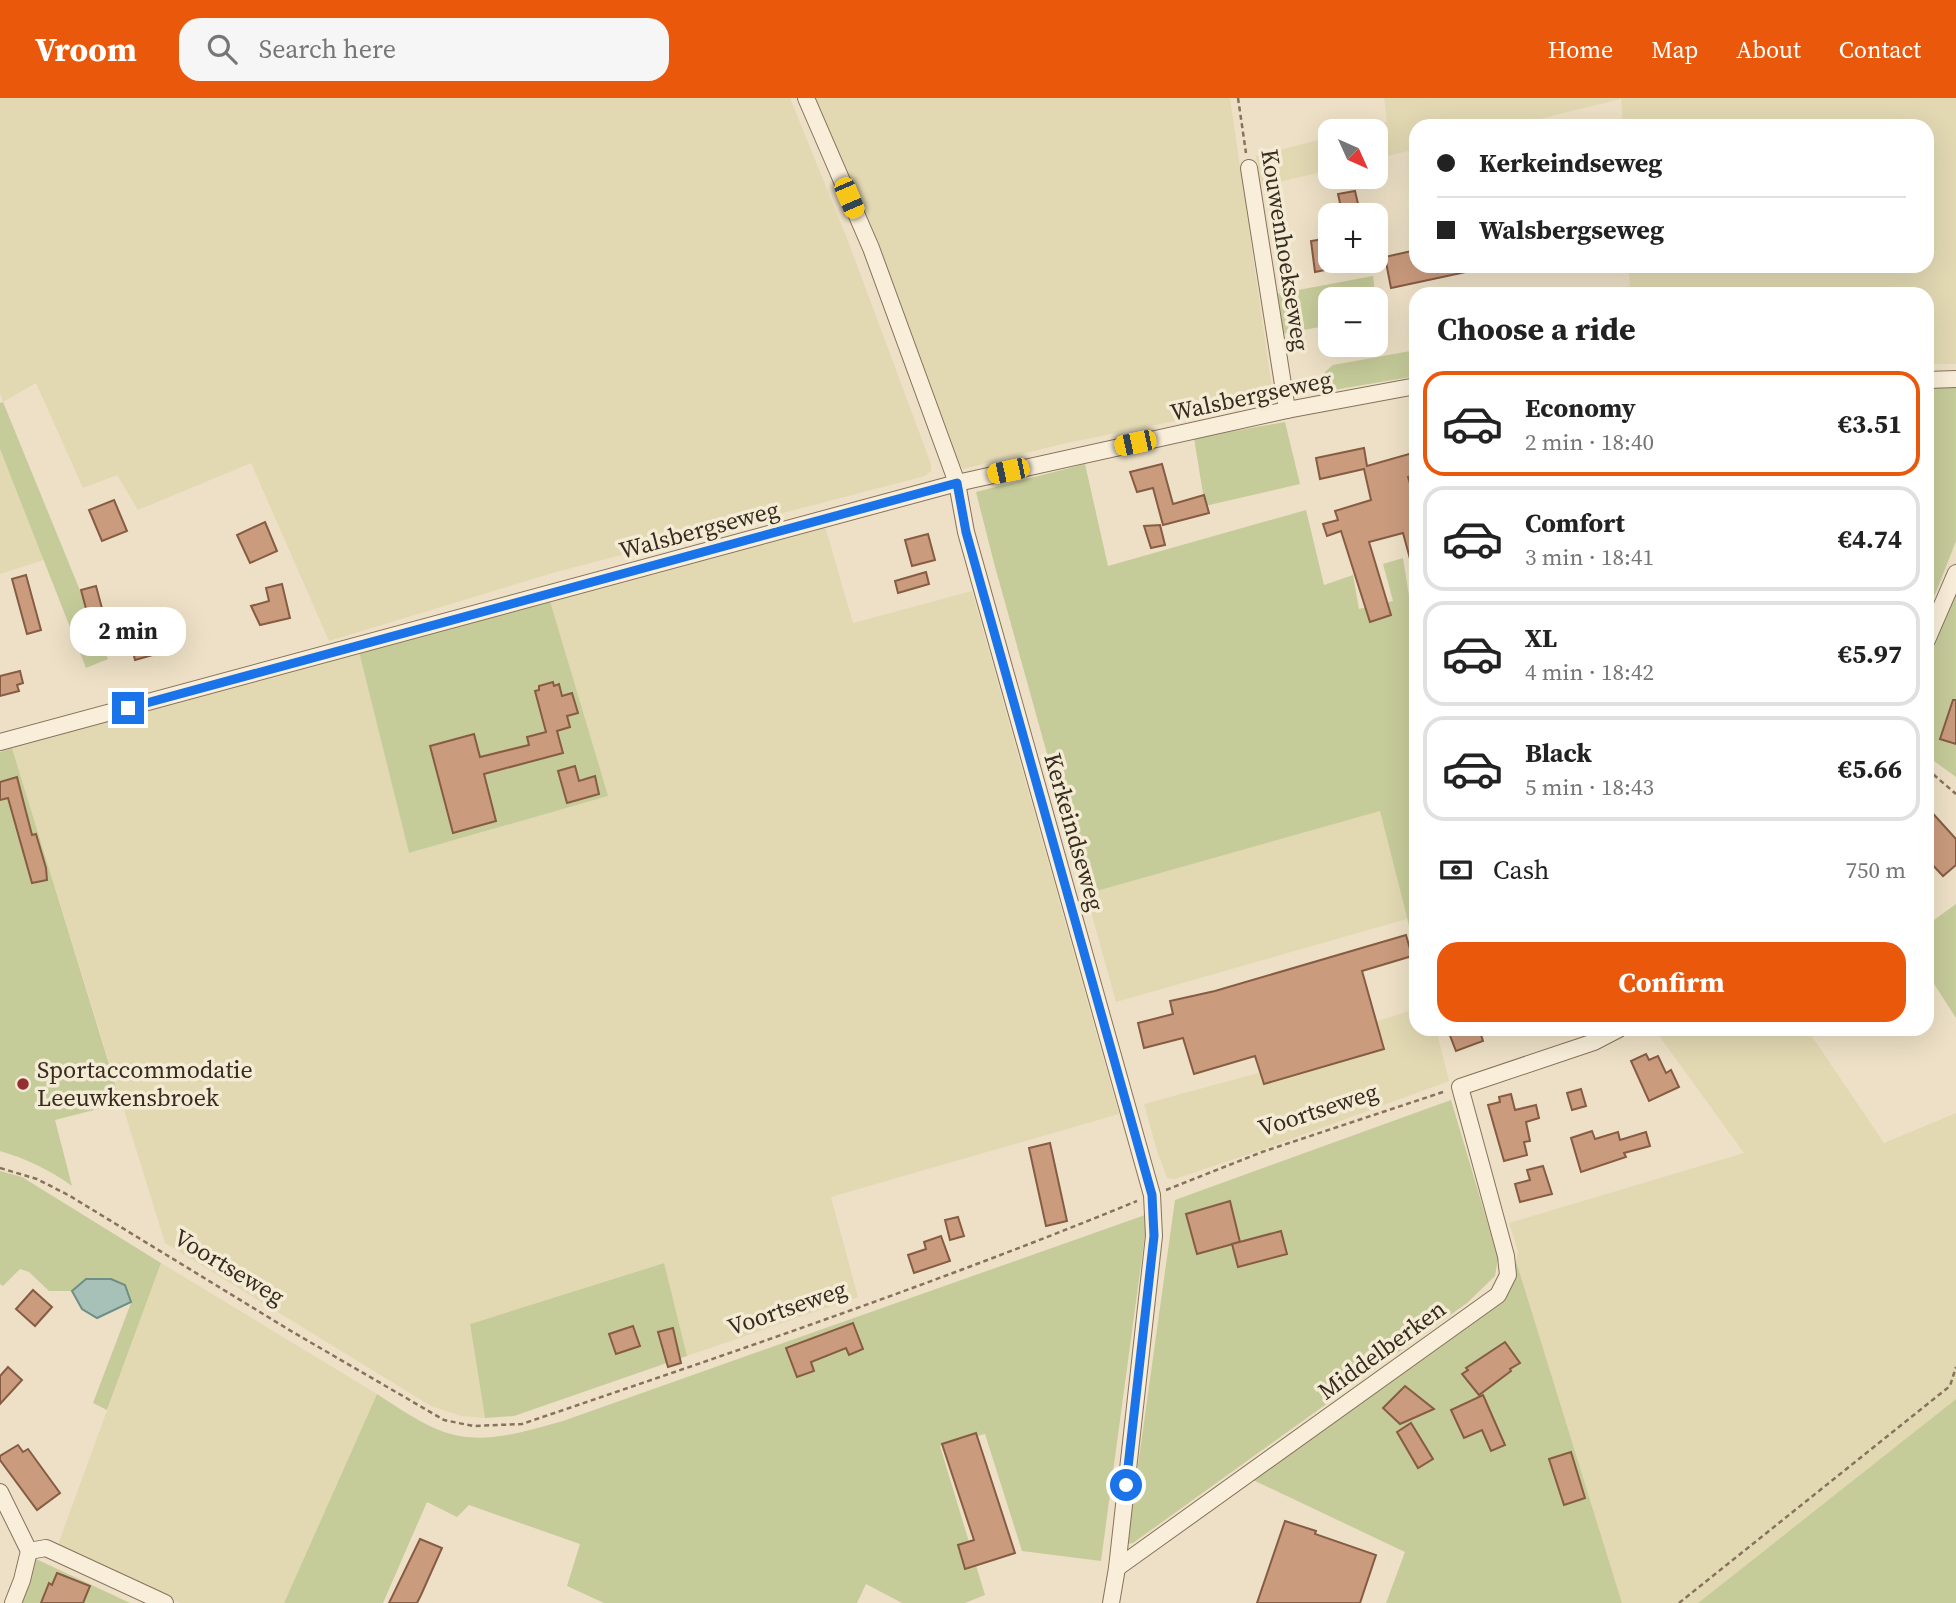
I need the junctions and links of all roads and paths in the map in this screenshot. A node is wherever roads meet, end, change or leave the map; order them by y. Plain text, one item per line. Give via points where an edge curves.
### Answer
1 (806, 98) edge
2 (1238, 98) edge
3 (1249, 168) joint
4 (1956, 379) edge
5 (1934, 380) edge
6 (1409, 387) edge
7 (1287, 410) junction
8 (957, 483) junction
9 (1956, 573) edge
10 (1934, 624) edge
11 (0, 743) edge
12 (1934, 775) edge
13 (1956, 794) edge
14 (1606, 1036) edge
15 (1460, 1087) junction
16 (0, 1168) edge
17 (1152, 1195) junction
18 (1956, 1367) edge
19 (0, 1492) edge
20 (29, 1551) junction
21 (1117, 1568) junction
22 (13, 1603) edge
23 (165, 1603) edge
24 (1111, 1603) edge
25 (1679, 1603) edge

1 - 8 street, Kerkeindseweg via 871,248
2 - 3 path, Kouwenhoekseweg
3 - 7 street, Kouwenhoekseweg
4 - 5 street
6 - 7 street, Walsbergseweg
7 - 8 street, Walsbergseweg
8 - 11 street, Walsbergseweg
8 - 17 street, Kerkeindseweg via 966,532
9 - 10 street
12 - 13 path
14 - 15 street
15 - 17 path, Voortseweg via 1262,1152
15 - 21 street, Middelberken via 1506,1256 1508,1275 1498,1294
16 - 17 path, Voortseweg via 37,1179 70,1196 444,1420 473,1426 522,1424 573,1407 924,1284
17 - 21 street, Kerkeindseweg via 1154,1236
18 - 25 path via 1950,1386
19 - 20 street
20 - 22 street
20 - 23 street via 46,1548
21 - 24 street, Kerkeindseweg

